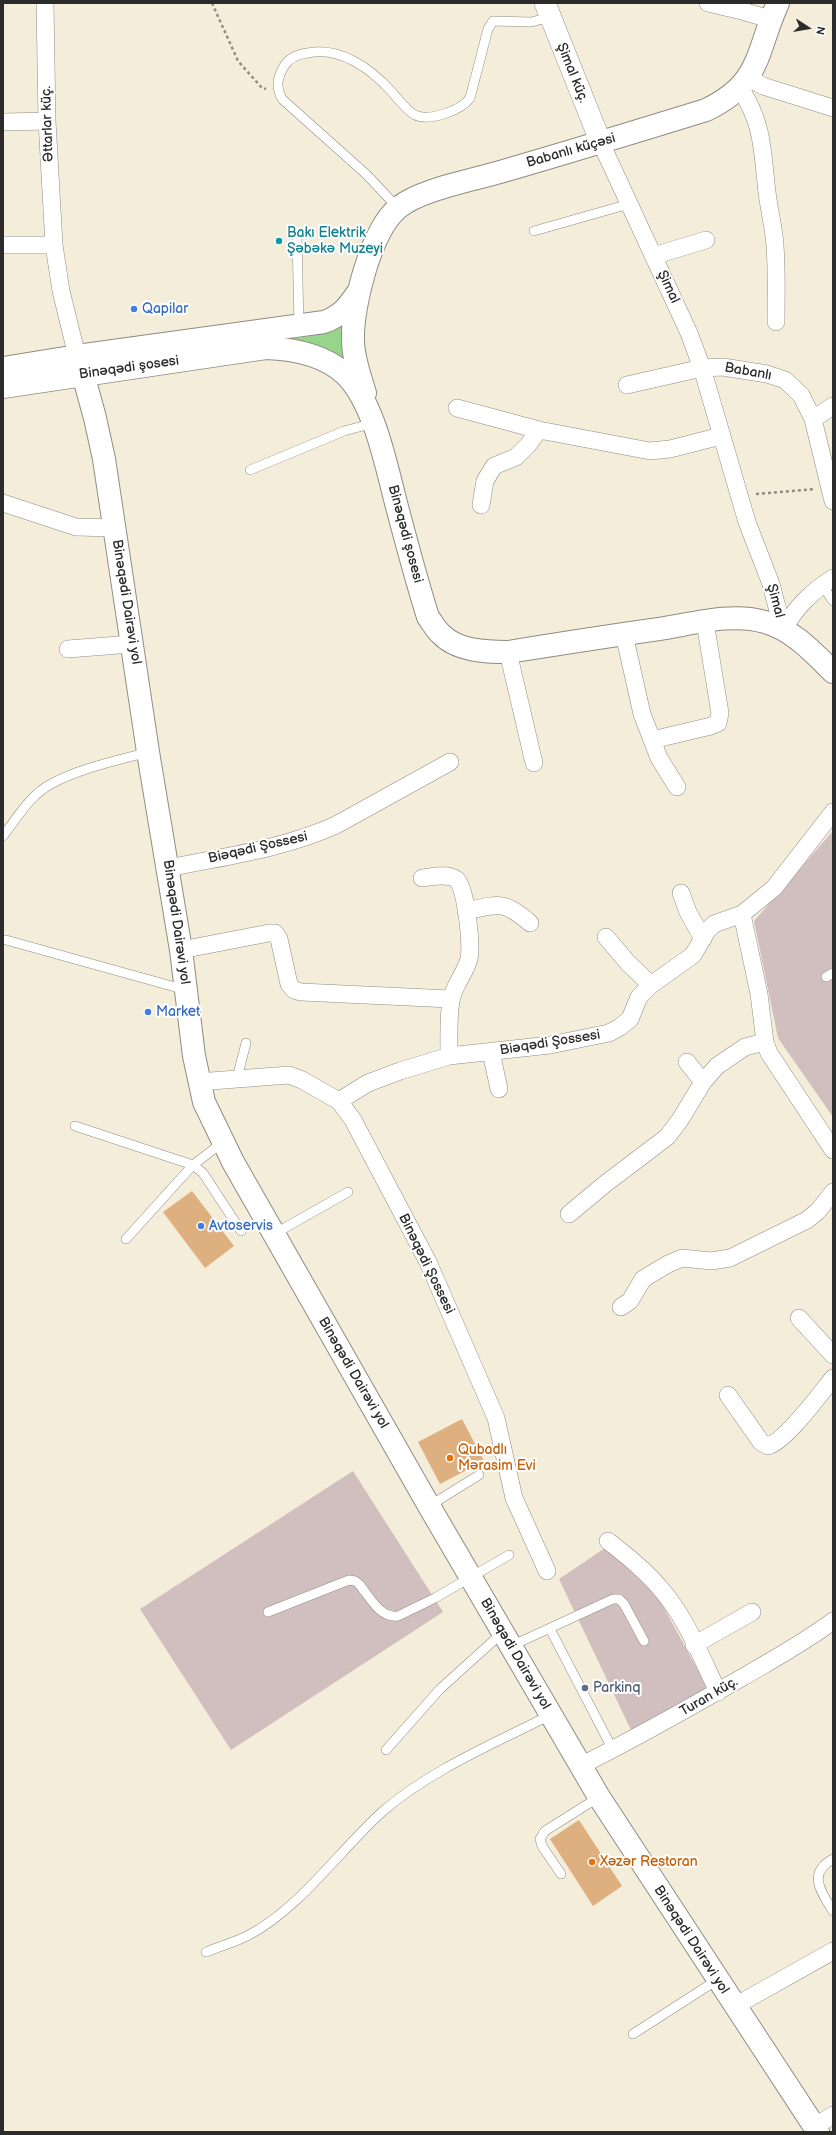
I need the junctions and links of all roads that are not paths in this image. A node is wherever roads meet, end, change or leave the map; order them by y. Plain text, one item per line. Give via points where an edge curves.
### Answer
1 (45, 3) edge
2 (708, 3) edge
3 (742, 7) edge
4 (547, 10) edge
5 (774, 11) edge
6 (744, 83) junction
7 (833, 108) edge
8 (47, 121) junction
9 (3, 122) edge
10 (601, 143) junction
11 (629, 204) junction
12 (398, 208) junction
13 (534, 231) dead end
14 (297, 238) dead end
15 (706, 240) dead end
16 (3, 245) edge
17 (54, 245) junction
18 (653, 256) junction
19 (359, 291) junction
20 (776, 322) dead end
21 (299, 326) junction
22 (80, 365) junction
23 (3, 368) edge
24 (702, 368) junction
25 (627, 385) dead end
26 (3, 387) edge
27 (833, 406) edge
28 (457, 408) dead end
29 (813, 419) junction
30 (374, 423) junction
31 (539, 430) junction
32 (721, 436) junction
33 (250, 470) dead end
34 (831, 494) edge
35 (3, 503) edge
36 (481, 505) dead end
37 (114, 528) junction
38 (828, 582) edge
39 (833, 601) edge
40 (705, 622) junction
41 (783, 630) junction
42 (624, 634) junction
43 (132, 644) junction
44 (68, 649) dead end
45 (508, 652) junction
46 (833, 672) edge
47 (652, 740) junction
48 (148, 752) junction
49 (450, 762) dead end
50 (534, 763) dead end
51 (677, 787) dead end
52 (833, 812) edge
53 (3, 836) edge
54 (169, 868) junction
55 (422, 878) dead end
56 (681, 893) dead end
57 (466, 911) junction
58 (742, 914) junction
59 (530, 922) dead end
60 (606, 937) dead end
61 (703, 939) junction
62 (6, 940) dead end
63 (181, 950) junction
64 (651, 986) junction
65 (186, 990) junction
66 (451, 999) junction
67 (765, 1042) junction
68 (246, 1044) dead end
69 (491, 1052) junction
70 (449, 1056) junction
71 (687, 1062) dead end
72 (237, 1078) junction
73 (198, 1082) junction
74 (702, 1082) junction
75 (499, 1089) dead end
76 (339, 1102) junction
77 (75, 1126) dead end
78 (222, 1142) junction
79 (833, 1150) edge
80 (193, 1165) junction
81 (348, 1192) dead end
82 (833, 1192) edge
83 (568, 1214) dead end
84 (242, 1231) dead end
85 (274, 1234) junction
86 (126, 1239) dead end
87 (621, 1306) dead end
88 (799, 1318) dead end
89 (833, 1355) edge
90 (833, 1378) edge
91 (728, 1394) dead end
92 (479, 1475) dead end
93 (429, 1506) junction
94 (608, 1541) dead end
95 (509, 1555) dead end
96 (547, 1571) dead end
97 (470, 1577) junction
98 (268, 1612) dead end
99 (752, 1612) dead end
100 (833, 1621) edge
101 (550, 1629) junction
102 (506, 1640) junction
103 (644, 1641) dead end
104 (694, 1645) junction
105 (718, 1692) junction
106 (550, 1715) junction
107 (386, 1750) dead end
108 (613, 1750) junction
109 (580, 1766) junction
110 (599, 1797) junction
111 (833, 1859) edge
112 (561, 1874) dead end
113 (833, 1911) edge
114 (833, 1951) edge
115 (206, 1952) dead end
116 (717, 1980) junction
117 (735, 2006) junction
118 (633, 2034) dead end
119 (833, 2115) edge
120 (816, 2129) edge

1 - 8 street, Əttarlar küç.
2 - 3 street
3 - 5 street
4 - 10 street, Şimal küç.
4 - 12 lane via 532,22 493,21 488,29 470,98 459,109 437,115 415,115 365,67 335,54 313,52 297,55 285,64 277,83 282,99 367,175
5 - 6 main road, Babanlı küçəsi via 757,60
6 - 7 street via 763,86
6 - 10 main road, Babanlı küçəsi via 725,100 706,110
6 - 20 street via 759,128 766,166 775,247
8 - 9 street
8 - 17 street, Əttarlar küç.
10 - 11 street, Şimal
10 - 12 main road, Babanlı küçəsi via 432,192
11 - 13 lane
11 - 18 street, Şimal
12 - 19 main road, Babanlı küçəsi via 379,234
14 - 21 lane
15 - 18 street
16 - 17 street
17 - 22 street, Əttarlar küç. via 61,291
18 - 24 street, Şimal via 689,333
19 - 21 main road, Binəqədi şosesi via 346,310 336,318
19 - 30 main road via 353,340 354,354
21 - 22 main road, Binəqədi şosesi
22 - 23 main road, Binəqədi şosesi
22 - 26 main road, Binəqədi şosesi
22 - 30 main road, Binəqədi şosesi via 266,348 285,349 316,356 346,375 356,387
22 - 37 main road, Binəqədi Dairəvi yol via 95,418
24 - 25 street, Babanlı
24 - 29 street, Babanlı via 723,367 767,374 785,380 801,395
24 - 32 street, Şimal
27 - 29 street
28 - 31 street
29 - 34 street, Babanlı
30 - 33 lane via 344,431
30 - 45 main road, Binəqədi şosesi via 428,617 441,635 455,644 476,650
31 - 32 street via 650,451 670,449
31 - 36 street via 516,456 494,466 485,481
32 - 41 street, Şimal via 747,522 771,584
35 - 37 street via 76,527
37 - 43 main road, Binəqədi Dairəvi yol
38 - 39 lane
38 - 41 street via 804,599
40 - 41 main road, Binəqədi şosesi via 746,619 764,622
40 - 42 main road, Binəqədi şosesi
40 - 47 street via 720,713 718,722 711,726
41 - 46 main road, Binəqədi şosesi via 806,646
42 - 45 main road, Binəqədi şosesi
42 - 47 street via 642,714
43 - 44 street
43 - 48 main road, Binəqədi Dairəvi yol
45 - 50 street
47 - 51 street via 659,758
48 - 53 lane via 74,774 50,784 30,801
48 - 54 main road, Binəqədi Dairəvi yol
49 - 54 street, Biəqədi Şossesi via 318,833 293,842
52 - 58 street, Biəqədi Şossesi via 774,888
54 - 63 main road, Binəqədi Dairəvi yol
55 - 57 street via 447,876 456,879 461,884
56 - 61 street via 694,926
57 - 59 street via 502,905 514,909
57 - 66 street via 470,957
58 - 61 street, Biəqədi Şossesi via 714,924
58 - 67 street via 759,994
60 - 64 street
61 - 64 street, Biəqədi Şossesi via 693,956
62 - 65 lane
63 - 65 main road, Binəqədi Dairəvi yol
63 - 66 street via 275,933 289,984 294,990
64 - 69 street, Biəqədi Şossesi via 640,997 630,1019 609,1033 550,1045
65 - 73 main road, Binəqədi Dairəvi yol
66 - 70 street via 448,1026
67 - 74 street via 745,1047 730,1056
67 - 79 street via 769,1053
68 - 72 lane
69 - 70 street, Biəqədi Şossesi
69 - 75 street
70 - 76 street, Biəqədi Şossesi via 368,1083
71 - 74 street
72 - 73 street, Binəqədi Şossesi
72 - 76 street, Binəqədi Şossesi via 289,1075
73 - 78 main road, Binəqədi Dairəvi yol
74 - 83 street via 667,1137
76 - 96 street, Binəqədi Şossesi via 353,1120 428,1262 496,1418 514,1498
77 - 80 lane
78 - 80 lane
78 - 85 main road, Binəqədi Dairəvi yol
80 - 84 lane via 203,1173
80 - 86 lane
81 - 85 lane
82 - 87 street via 807,1220 730,1258 719,1261 682,1258 652,1272 643,1279 630,1301
85 - 93 main road, Binəqədi Dairəvi yol
88 - 89 street
90 - 91 street via 790,1430 775,1444 768,1446 761,1442
92 - 93 lane
93 - 97 main road, Binəqədi Dairəvi yol
94 - 104 street via 639,1565 661,1589 676,1610
95 - 97 lane
97 - 98 lane via 398,1616 384,1615 359,1584 349,1580
97 - 102 main road, Binəqədi Dairəvi yol
99 - 104 street
100 - 105 street, Turan küç.
101 - 102 lane
101 - 103 lane via 613,1599 619,1599
101 - 108 lane
102 - 106 main road, Binəqədi Dairəvi yol
102 - 107 lane via 440,1689
104 - 105 street
105 - 108 street, Turan küç.
106 - 109 main road, Binəqədi Dairəvi yol
106 - 115 lane via 449,1767 417,1787 383,1812 282,1913 249,1935
108 - 109 street, Turan küç.
109 - 110 main road, Binəqədi Dairəvi yol
110 - 112 lane via 545,1831 540,1838 542,1846
110 - 116 main road, Binəqədi Dairəvi yol
111 - 113 lane via 821,1868 818,1876 819,1887
114 - 117 street
116 - 117 main road, Binəqədi Dairəvi yol
116 - 118 lane
117 - 120 main road, Binəqədi Dairəvi yol
119 - 120 street

